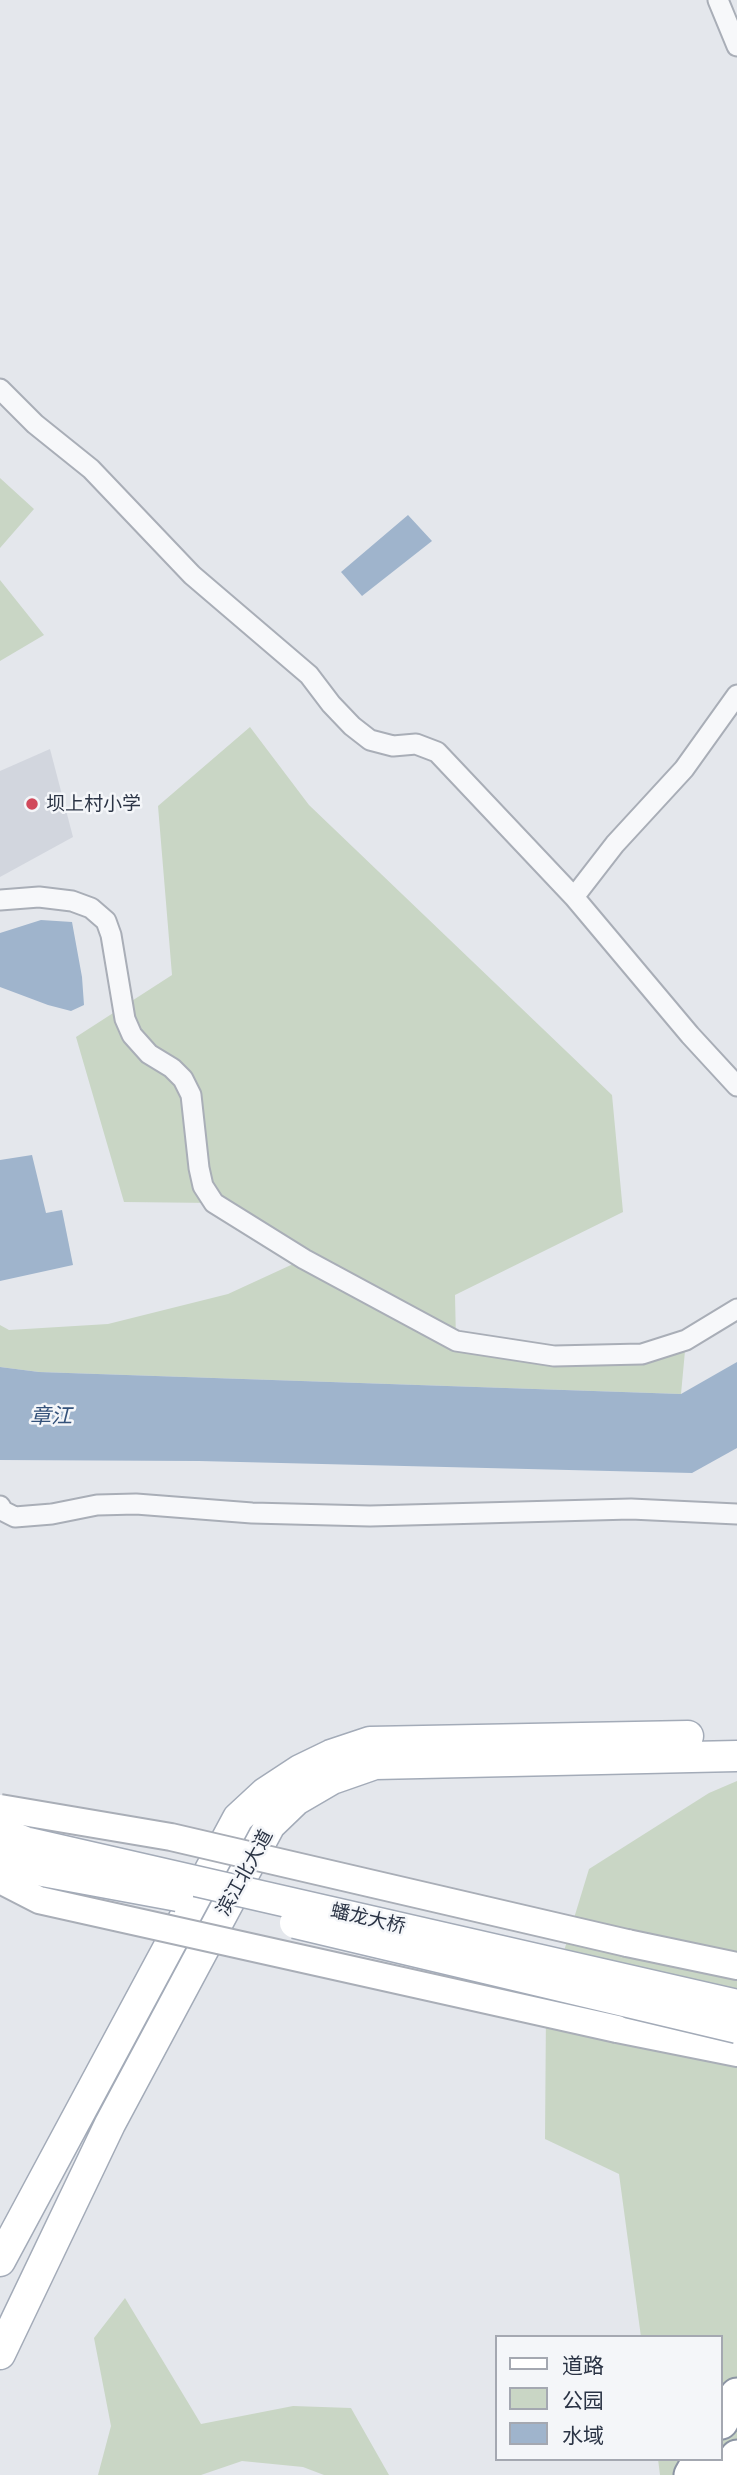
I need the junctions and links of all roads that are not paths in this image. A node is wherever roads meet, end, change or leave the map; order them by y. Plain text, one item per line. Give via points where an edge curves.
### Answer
1 (718, 0) edge
2 (737, 46) edge
3 (0, 389) edge
4 (737, 695) edge
5 (574, 897) junction
6 (0, 900) edge
7 (737, 1086) edge
8 (737, 1310) edge
9 (0, 1506) edge
10 (737, 1514) edge
11 (737, 1735) edge
12 (737, 1756) edge
13 (0, 1808) edge
14 (0, 1832) edge
15 (0, 1860) edge
16 (0, 1881) edge
17 (737, 1966) edge
18 (737, 2005) edge
19 (737, 2028) edge
20 (737, 2053) edge
21 (0, 2261) edge
22 (0, 2354) edge
23 (737, 2395) edge
24 (723, 2419) edge
25 (737, 2457) edge
26 (726, 2475) edge

1 - 2 street
3 - 5 street via 91,469 192,575 309,675 352,726 370,740 393,746 416,744 437,752
4 - 5 street via 684,769
5 - 7 street
6 - 8 street via 39,897 72,901 91,908 106,921 132,1035 183,1079 191,1095 203,1186 214,1203 304,1259 456,1341 554,1356 642,1354 686,1340
9 - 10 street via 15,1517 135,1504 370,1516 631,1509
11 - 21 main road, 滨江北大道 via 370,1742 300,1770 265,1793 238,1818
12 - 22 main road, 滨江北大道 via 374,1764 332,1779 296,1800 270,1825 174,2004 110,2124
13 - 17 street, bridge via 171,1837
14 - 18 main road, 蟠龙大桥, bridge via 25,1842
15 - 19 main road, 蟠龙大桥, bridge via 164,1893
16 - 20 street, bridge via 39,1900
23 - 24 highway
25 - 26 highway

